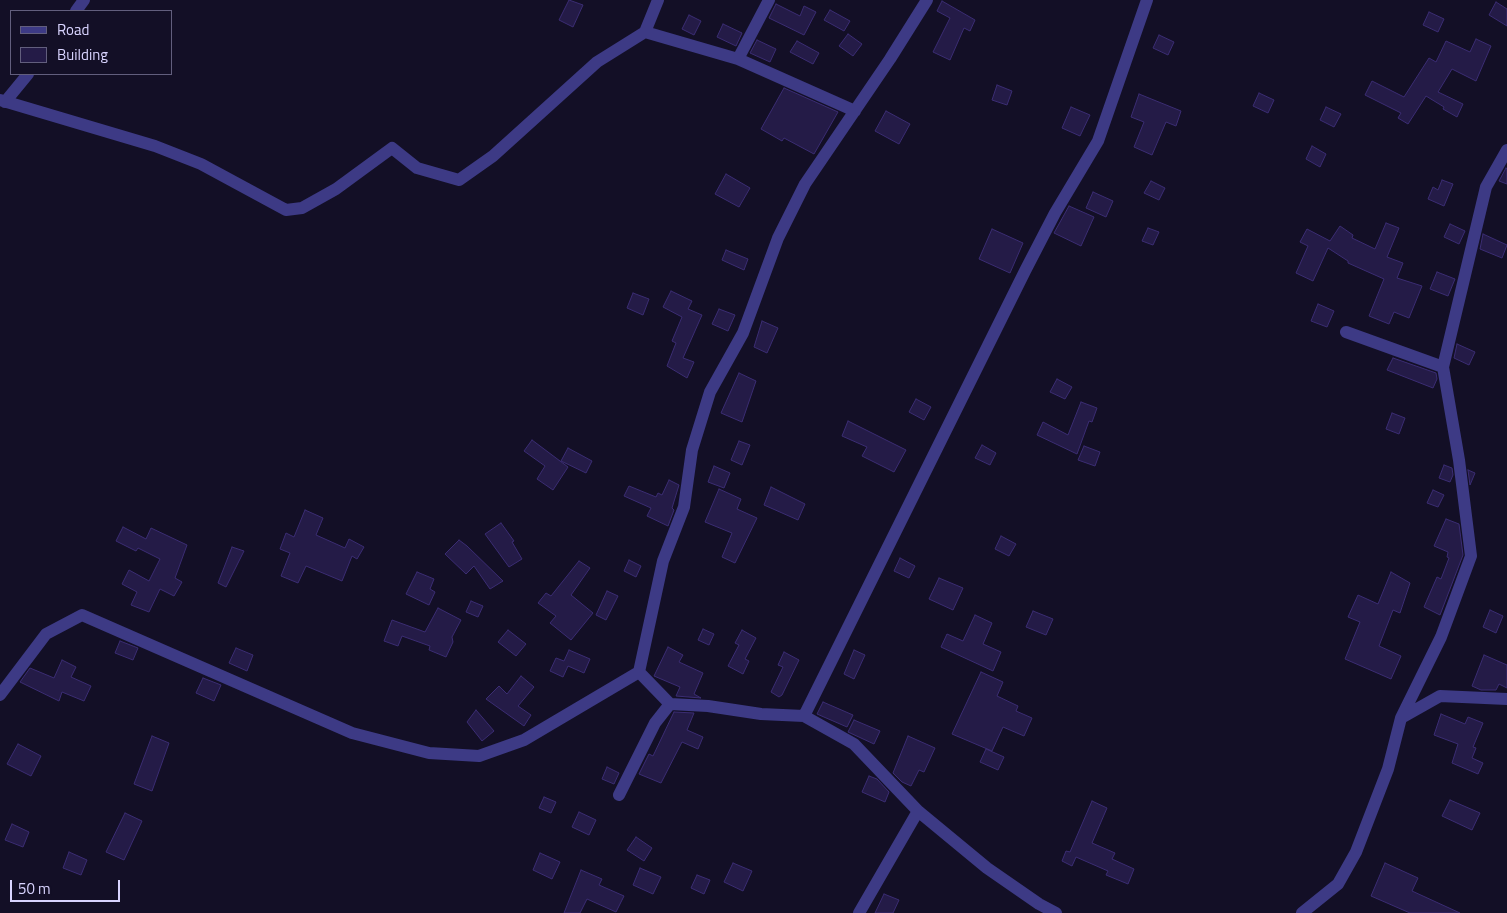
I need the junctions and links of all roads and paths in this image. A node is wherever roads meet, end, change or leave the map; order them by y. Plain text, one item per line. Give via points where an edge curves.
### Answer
1 (658, 0) edge
2 (769, 0) edge
3 (927, 0) edge
4 (1147, 0) edge
5 (645, 32) junction
6 (738, 59) junction
7 (27, 75) edge
8 (2, 101) edge
9 (855, 110) junction
10 (1507, 150) edge
11 (1346, 332) dead end
12 (1443, 366) junction
13 (640, 672) junction
14 (0, 695) edge
15 (1507, 699) edge
16 (670, 704) junction
17 (804, 716) junction
18 (1401, 718) junction
19 (619, 795) dead end
20 (918, 811) junction
21 (859, 913) edge
22 (1056, 913) edge
23 (1302, 913) edge

1 - 5 street
2 - 6 street
3 - 9 street
4 - 17 street via 1098,141 1025,271
5 - 6 street
5 - 8 street via 597,62 493,156 459,180 417,168 392,148 336,190 302,208 286,210 201,164 155,146
6 - 9 street
7 - 8 street
9 - 13 street via 805,184 778,238 742,333 710,392 692,450 684,507 663,561
10 - 12 street via 1486,187
11 - 12 street
12 - 18 street via 1471,556 1441,637
13 - 14 street via 524,740 479,756 428,753 352,733 82,614 46,634
13 - 16 street
15 - 18 street via 1440,696
16 - 17 street
16 - 19 street via 655,723
17 - 20 street via 854,744
18 - 23 street via 1388,769 1356,852 1338,884
20 - 21 street
20 - 22 street via 987,868

